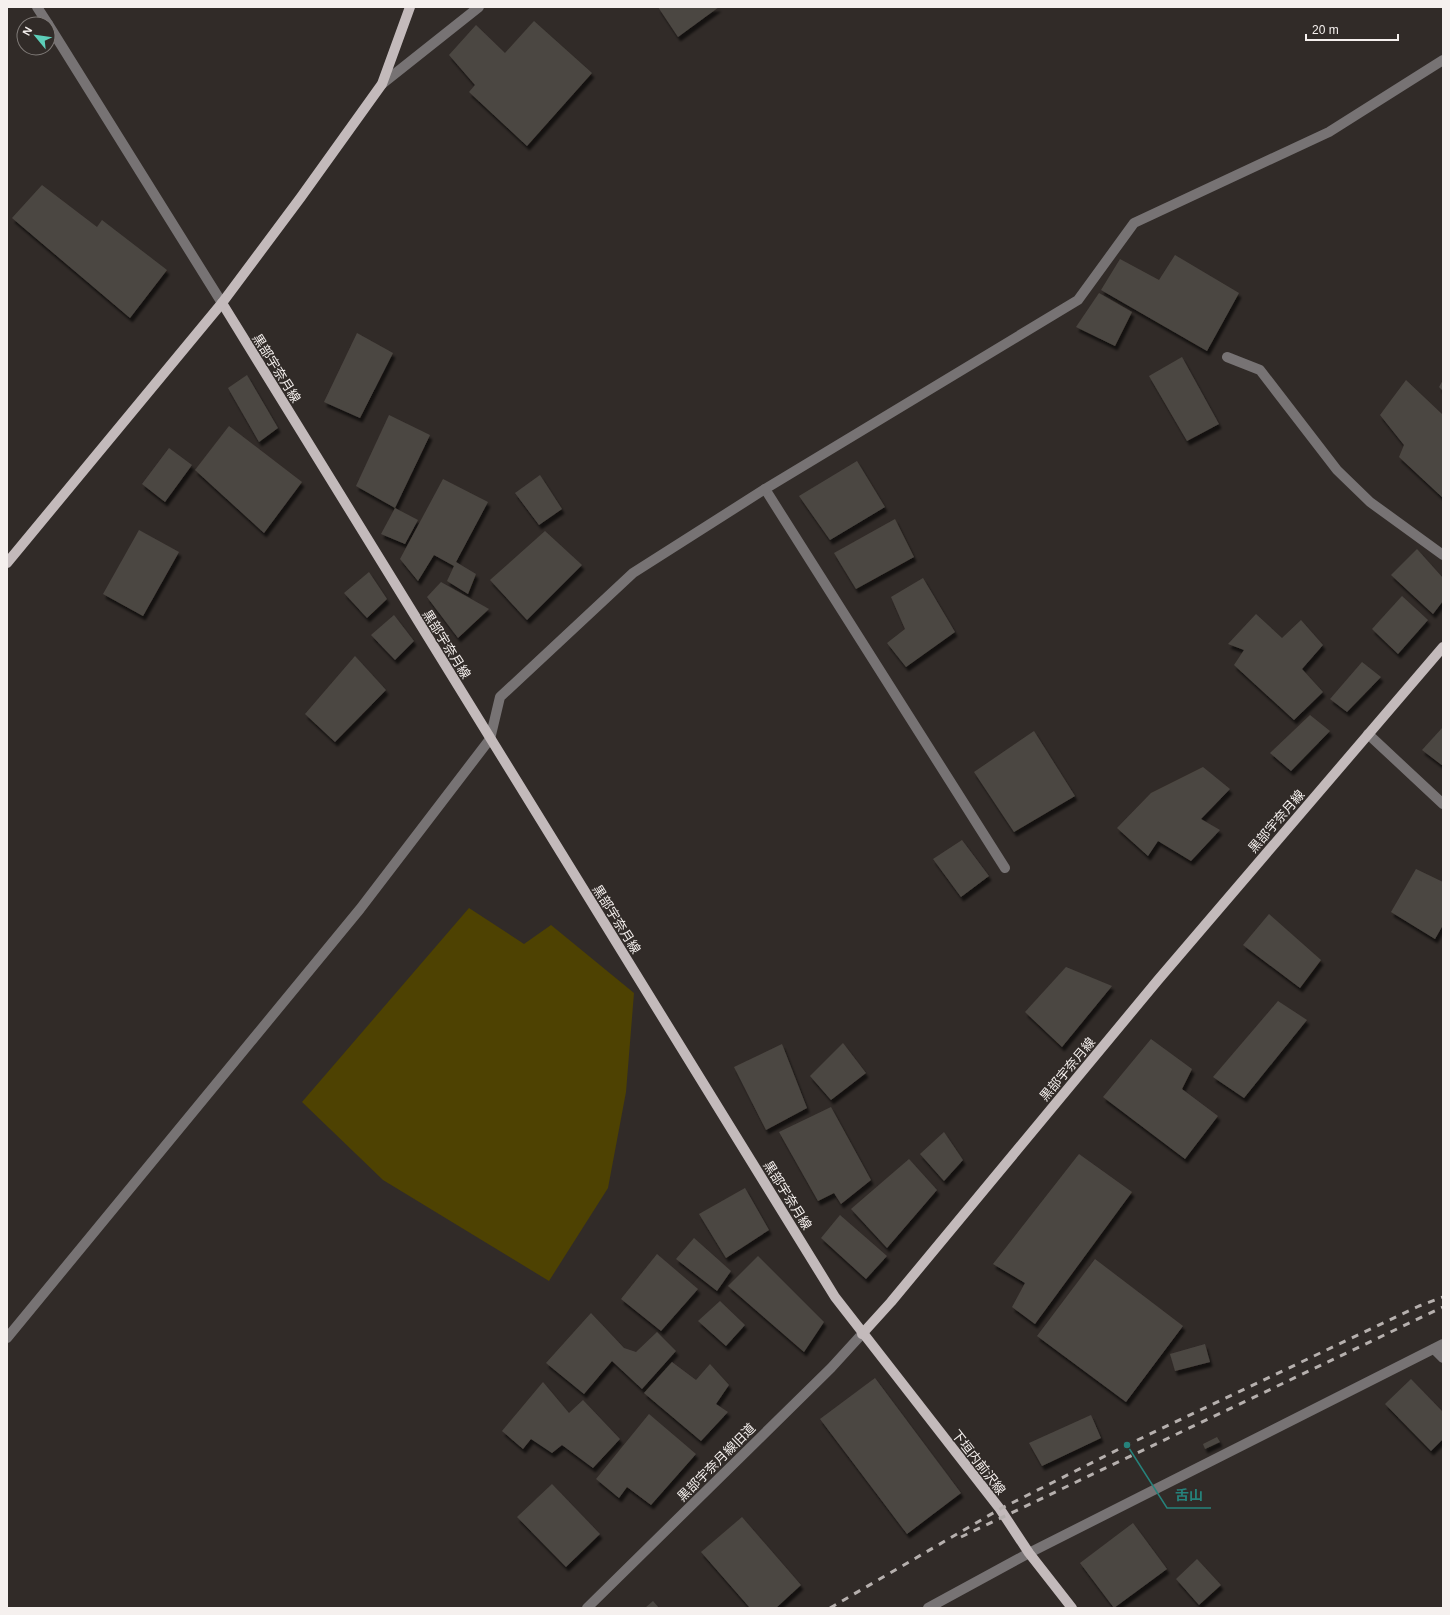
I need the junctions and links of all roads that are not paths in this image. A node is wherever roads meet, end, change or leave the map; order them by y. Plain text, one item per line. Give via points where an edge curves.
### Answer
1 (37, 7) edge
2 (410, 7) edge
3 (479, 7) edge
4 (43, 16) edge
5 (56, 37) edge
6 (1443, 60) edge
7 (382, 84) junction
8 (222, 303) junction
9 (1227, 357) dead end
10 (765, 489) junction
11 (1443, 555) edge
12 (7, 563) edge
13 (1443, 647) edge
14 (1368, 734) junction
15 (490, 739) junction
16 (1443, 804) edge
17 (1006, 868) dead end
18 (862, 1334) junction
19 (7, 1338) edge
20 (1438, 1346) edge
21 (1443, 1358) edge
22 (1029, 1554) junction
23 (587, 1608) edge
24 (928, 1608) edge
25 (1072, 1608) edge

1 - 4 street
2 - 7 main road
3 - 7 street
5 - 8 street
6 - 10 street via 1329,132 1134,223 1078,300
7 - 8 main road
8 - 12 main road
8 - 15 main road, 黒部宇奈月線
9 - 11 street via 1260,370 1337,470 1370,502
10 - 15 street via 633,574 500,697
10 - 17 street
13 - 14 main road, 黒部宇奈月線
14 - 16 street
14 - 18 main road, 黒部宇奈月線
15 - 18 main road, 黒部宇奈月線 via 835,1297
15 - 19 street via 360,909
18 - 22 main road, 下垣内前沢線 via 1000,1509
18 - 23 street, 黒部宇奈月線旧道 via 831,1368
20 - 21 street
20 - 22 street
22 - 24 street
22 - 25 main road, 下垣内前沢線

